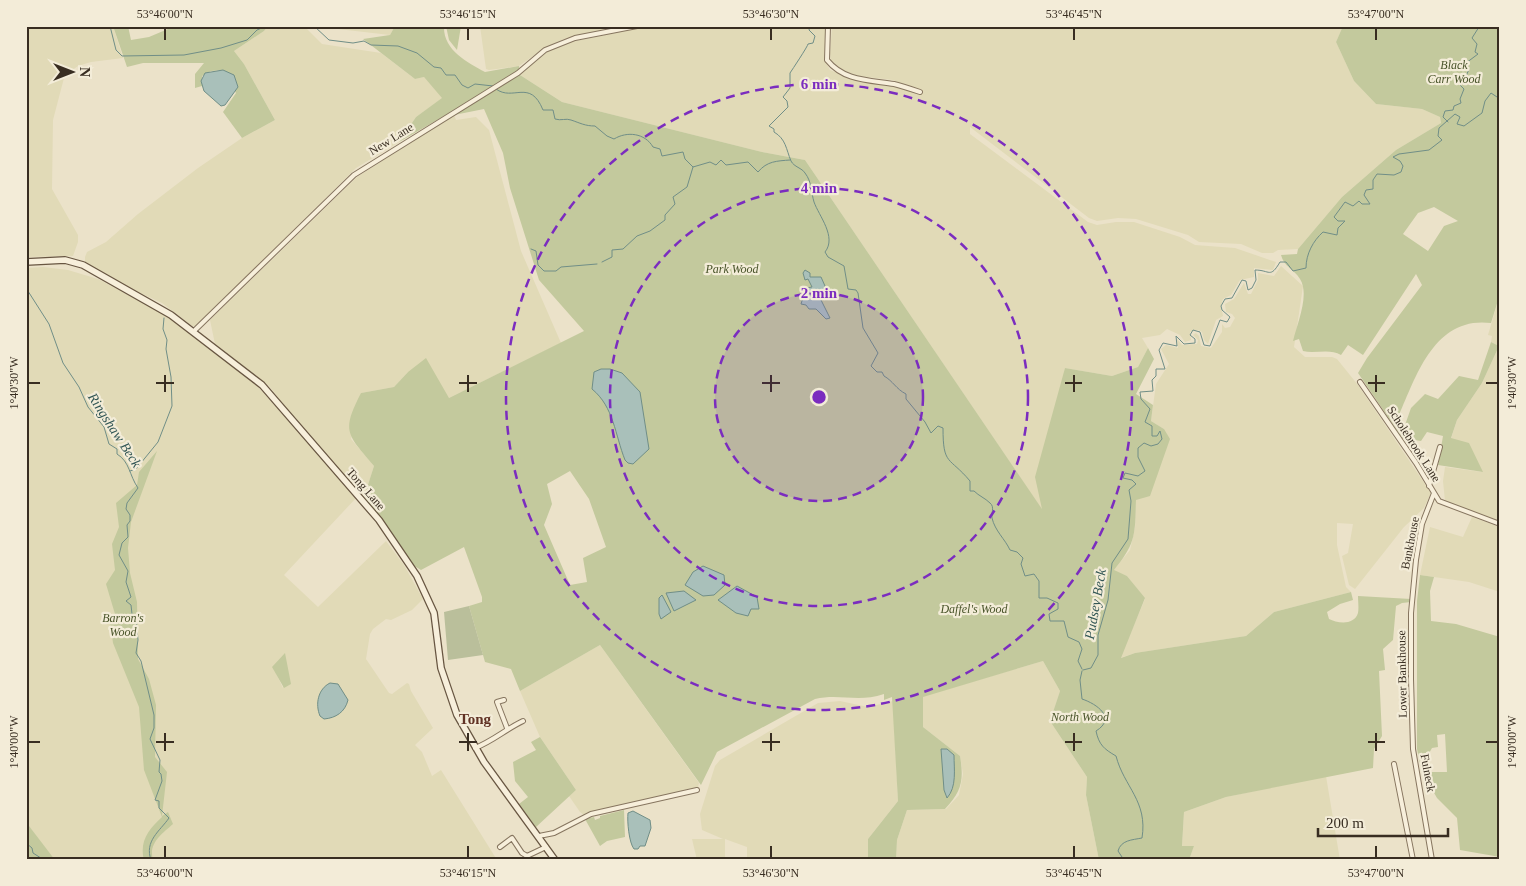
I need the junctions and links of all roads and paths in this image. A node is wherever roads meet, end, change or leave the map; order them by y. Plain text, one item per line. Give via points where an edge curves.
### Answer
1 (637, 26) edge
2 (828, 26) edge
3 (920, 92) dead end
4 (26, 262) edge
5 (194, 331) junction
6 (1360, 382) dead end
7 (1440, 447) dead end
8 (1429, 486) junction
9 (1434, 493) junction
10 (1500, 524) edge
11 (1413, 598) joint
12 (504, 700) dead end
13 (523, 721) dead end
14 (507, 728) junction
15 (475, 748) junction
16 (1413, 749) joint
17 (1394, 764) dead end
18 (697, 790) dead end
19 (539, 836) junction
20 (500, 846) dead end
21 (546, 847) junction
22 (555, 860) edge
23 (1413, 860) edge
24 (1432, 860) edge

1 - 5 street, New Lane via 564,40 536,55 518,73 354,175
2 - 3 street via 827,60 834,70 844,76
4 - 5 street, Tong Lane via 78,262 149,301
5 - 15 street, Tong Lane via 262,385 379,520 417,576 430,602 437,627 443,676 454,709
6 - 8 street, Scholebrook Lane
7 - 8 street
8 - 9 street, Scholebrook Lane
9 - 10 street, Scholebrook Lane via 1443,504
9 - 11 street, Bankhouse via 1418,542
11 - 16 street, Lower Bankhouse
12 - 14 street via 497,702
13 - 14 street
14 - 15 street via 490,742
15 - 19 street, Tong Lane
16 - 24 street, Fulneck
17 - 23 street
18 - 19 street via 591,814 554,833
19 - 21 street, Tong Lane
20 - 21 street via 512,838 522,854 527,856
21 - 22 street, Tong Lane

